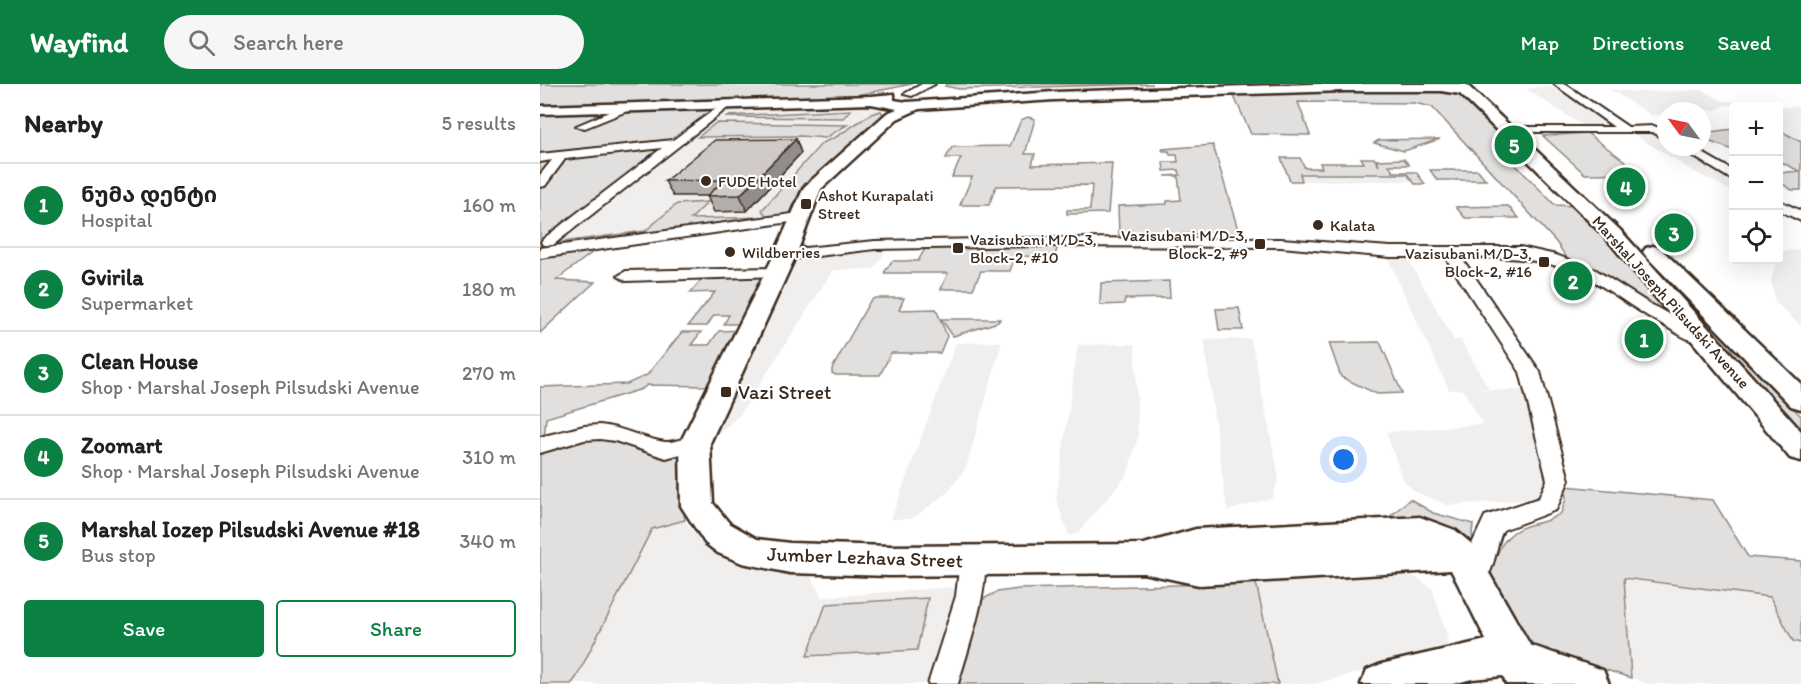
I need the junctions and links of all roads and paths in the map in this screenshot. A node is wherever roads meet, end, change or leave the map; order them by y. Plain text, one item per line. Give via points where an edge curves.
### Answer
1 (1286, 84) edge
2 (1367, 84) edge
3 (1559, 84) edge
4 (1338, 86) edge
5 (1465, 86) edge
6 (913, 98) edge
7 (726, 104) junction
8 (628, 106) junction
9 (540, 110) edge
10 (581, 126) dead end
11 (1626, 129) junction
12 (1515, 130) junction
13 (1657, 131) edge
14 (675, 143) junction
15 (562, 155) junction
16 (1699, 156) edge
17 (540, 158) edge
18 (1729, 174) edge
19 (540, 183) edge
20 (1783, 206) edge
21 (799, 217) junction
22 (1801, 217) edge
23 (544, 247) edge
24 (1450, 252) junction
25 (780, 264) junction
26 (626, 276) dead end
27 (1705, 340) junction
28 (1743, 341) junction
29 (1801, 400) edge
30 (695, 443) junction
31 (540, 445) edge
32 (1801, 450) edge
33 (973, 560) junction
34 (1465, 562) junction
35 (1521, 671) edge
36 (943, 684) edge
37 (1381, 684) edge
38 (1589, 684) edge

1 - 6 street
2 - 4 street
3 - 11 street
4 - 5 street
4 - 6 street
5 - 12 street, Marshal Joseph Pilsudski Avenue
6 - 7 street
6 - 21 street, Jumber Lezhava Street via 813,187
7 - 8 street
7 - 14 street
8 - 9 street
8 - 10 street
11 - 12 street
11 - 13 street
12 - 27 street, Marshal Joseph Pilsudski Avenue
12 - 28 street, Marshal Joseph Pilsudski Avenue via 1605,206
14 - 15 street
14 - 23 street
15 - 17 street
15 - 19 street
16 - 18 street
20 - 22 street
21 - 23 street
21 - 25 street, Jumber Lezhava Street
24 - 25 street via 1390,252 1281,243 875,245
24 - 27 street via 1520,252 1555,260 1596,276 1639,305
24 - 34 street via 1530,372 1558,480 1548,504 1494,523 1482,548 1481,564
25 - 26 street
25 - 30 street, Jumber Lezhava Street
27 - 28 street
27 - 32 street, Marshal Joseph Pilsudski Avenue
28 - 29 street, Marshal Joseph Pilsudski Avenue
30 - 31 street via 666,450 600,432
30 - 33 street, Jumber Lezhava Street via 697,506 717,533 746,550 790,558
33 - 34 street, Jumber Lezhava Street via 1143,558 1199,570
33 - 36 street via 969,596
34 - 35 street
35 - 37 street via 1472,660
35 - 38 street

